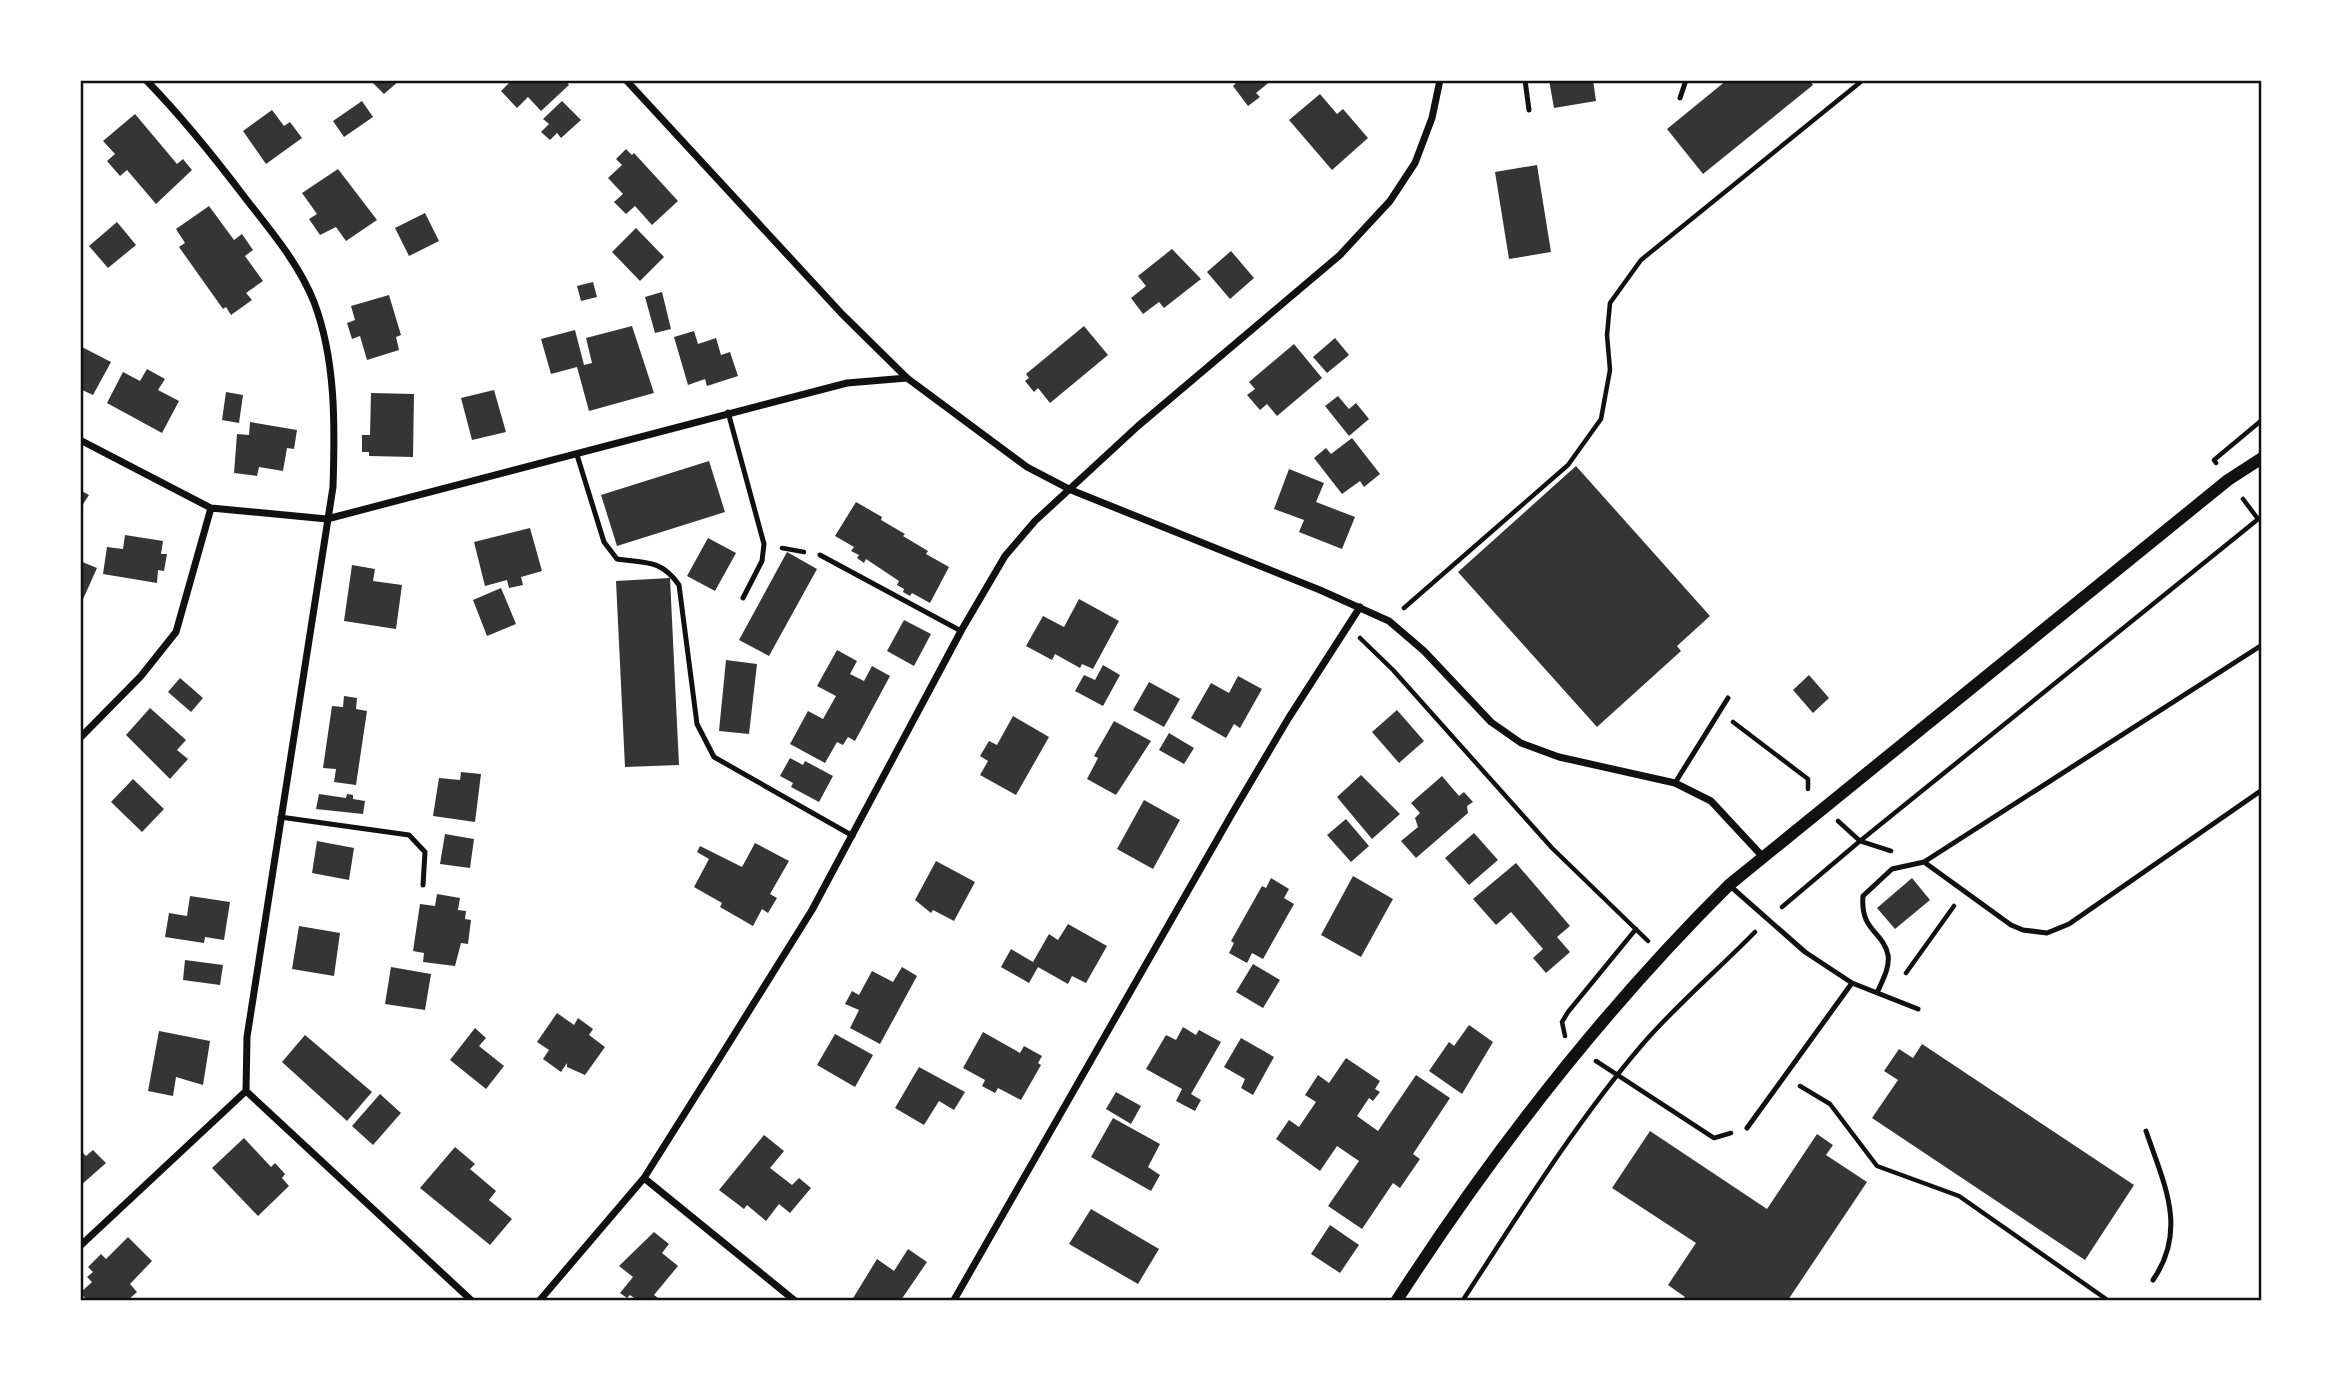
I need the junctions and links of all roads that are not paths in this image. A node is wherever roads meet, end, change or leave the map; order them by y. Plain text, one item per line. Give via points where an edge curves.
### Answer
1 (146, 80) edge
2 (626, 80) edge
3 (1440, 80) edge
4 (1525, 80) edge
5 (1686, 80) edge
6 (1680, 99) dead end
7 (1529, 110) dead end
8 (907, 378) junction
9 (728, 412) junction
10 (80, 440) edge
11 (578, 455) junction
12 (2262, 458) edge
13 (1071, 489) junction
14 (211, 508) junction
15 (327, 519) junction
16 (820, 555) road end
17 (743, 598) dead end
18 (1360, 607) junction
19 (961, 631) junction
20 (2262, 645) edge
21 (1728, 698) dead end
22 (80, 738) edge
23 (1675, 782) junction
24 (2262, 790) edge
25 (280, 817) junction
26 (853, 836) junction
27 (1763, 857) junction
28 (1924, 862) junction
29 (422, 885) dead end
30 (1729, 886) junction
31 (1852, 983) junction
32 (1877, 993) junction
33 (1918, 1009) dead end
34 (246, 1091) junction
35 (1747, 1128) road end
36 (2146, 1131) dead end
37 (644, 1178) junction
38 (80, 1246) edge
39 (2153, 1280) dead end
40 (471, 1300) edge
41 (540, 1300) edge
42 (794, 1300) edge
43 (954, 1300) edge
44 (1397, 1300) edge

1 - 15 street via 282,245 314,302 330,367 335,425
2 - 8 street
3 - 13 street via 1415,163 1390,201 1340,255 1138,426
4 - 7 lane
5 - 6 lane
8 - 9 street via 847,383
8 - 13 street via 1027,467
9 - 11 street
9 - 17 lane via 764,544 762,561
10 - 14 street
11 - 15 street
11 - 26 lane via 604,542 617,559 659,564 679,584 697,724 714,757
12 - 27 street via 2206,498
13 - 18 street
13 - 19 street via 1005,555
14 - 15 street
14 - 22 street via 176,632 141,676
15 - 25 street
16 - 19 lane
18 - 23 street via 1408,634 1491,722 1521,743 1559,757
18 - 43 street via 1233,812
19 - 26 street
20 - 28 lane
21 - 23 lane
23 - 27 street via 1711,801
24 - 28 lane via 2089,912 2047,933 2023,930
25 - 29 lane via 409,835 425,852
25 - 34 street via 247,1037
26 - 37 street via 812,911
27 - 30 street
28 - 32 lane via 1892,869 1863,896 1862,915 1888,954 1888,967
30 - 31 lane via 1805,952
30 - 44 street via 1661,955 1533,1105
31 - 32 lane
31 - 35 lane
32 - 33 lane
34 - 38 street
34 - 40 street
36 - 39 lane via 2172,1215 2165,1263
37 - 41 street
37 - 42 street

